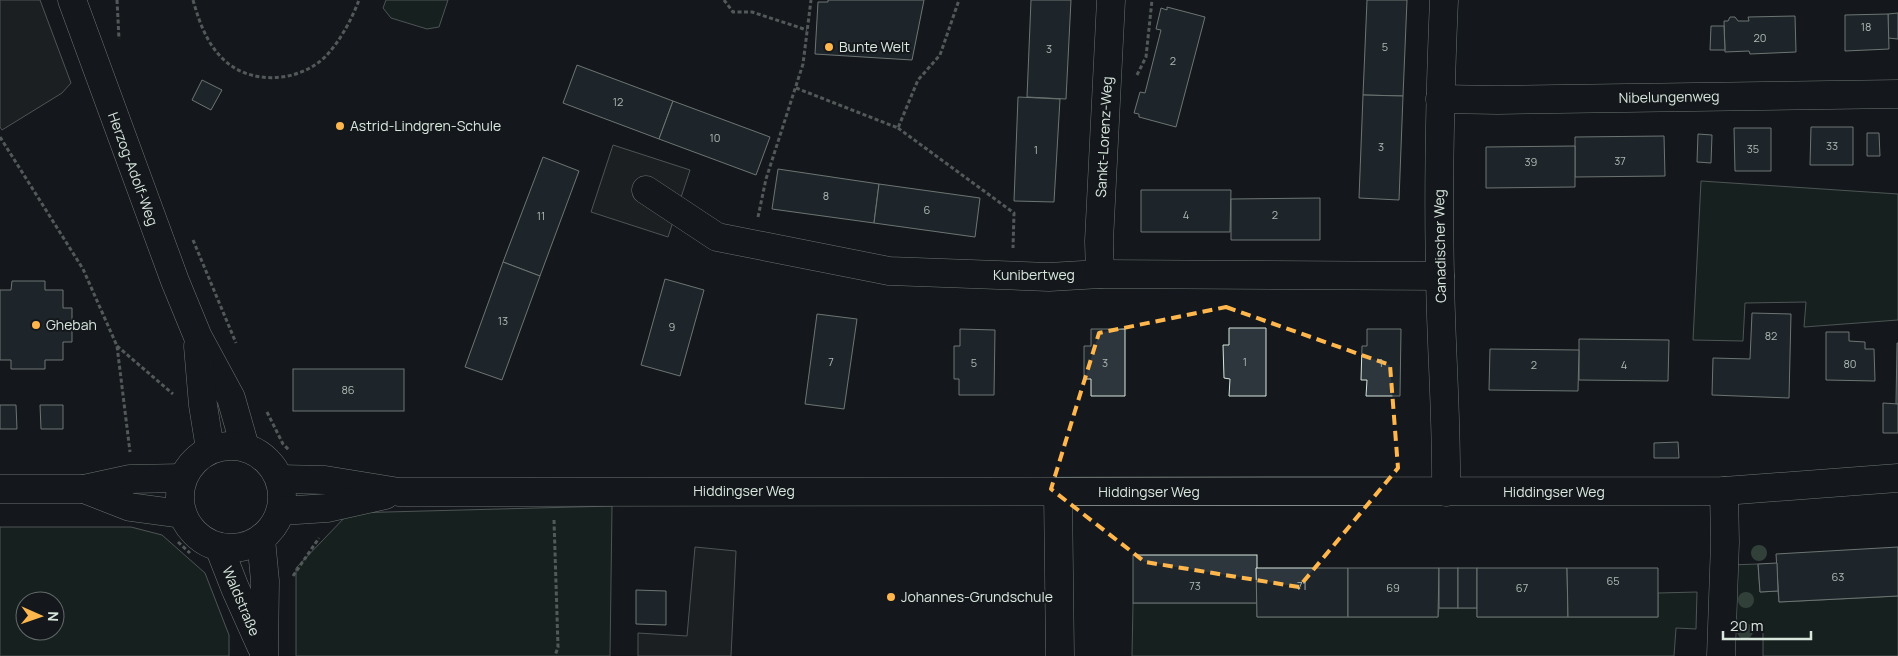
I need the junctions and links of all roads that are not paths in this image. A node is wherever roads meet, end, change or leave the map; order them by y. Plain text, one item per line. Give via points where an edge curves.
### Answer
1 (72, 0) edge
2 (1111, 0) edge
3 (1444, 0) edge
4 (1898, 94) edge
5 (1440, 99) junction
6 (646, 190) dead end
7 (1100, 274) junction
8 (1440, 276) junction
9 (198, 337) junction
10 (245, 447) junction
11 (210, 449) junction
12 (183, 478) junction
13 (1898, 478) edge
14 (280, 479) junction
15 (0, 489) edge
16 (84, 489) junction
17 (399, 492) junction
18 (1058, 492) junction
19 (1446, 492) junction
20 (1724, 492) junction
21 (281, 511) junction
22 (177, 526) junction
23 (262, 539) junction
24 (219, 547) junction
25 (264, 655) edge
26 (1060, 656) edge
27 (1720, 656) edge

1 - 9 main road, Herzog-Adolf-Weg
2 - 7 main road, Sankt-Lorenz-Weg
3 - 5 main road, Canadischer Weg
4 - 5 main road, Nibelungenweg
5 - 8 main road, Canadischer Weg
6 - 7 main road, Kunibertweg via 717,237 889,271 1050,277
7 - 8 main road, Kunibertweg
8 - 19 main road, Canadischer Weg
9 - 10 main road, Herzog-Adolf-Weg via 231,398
9 - 11 main road, Herzog-Adolf-Weg
10 - 11 main road via 227,445
10 - 14 main road via 260,454
11 - 12 main road via 194,461
12 - 16 main road via 130,479
12 - 22 main road
13 - 20 main road, Hiddingser Weg
14 - 17 main road, Hiddingser Weg via 325,480
14 - 21 main road via 283,494
15 - 16 main road
16 - 22 main road
17 - 18 main road, Hiddingser Weg
17 - 21 main road, Hiddingser Weg via 327,508
18 - 19 main road, Hiddingser Weg
18 - 26 main road
19 - 20 main road, Hiddingser Weg
20 - 27 main road
21 - 23 main road via 274,527
22 - 24 main road via 190,529 203,541
23 - 24 main road via 234,549
23 - 25 main road, Waldstraße
24 - 25 main road, Waldstraße

